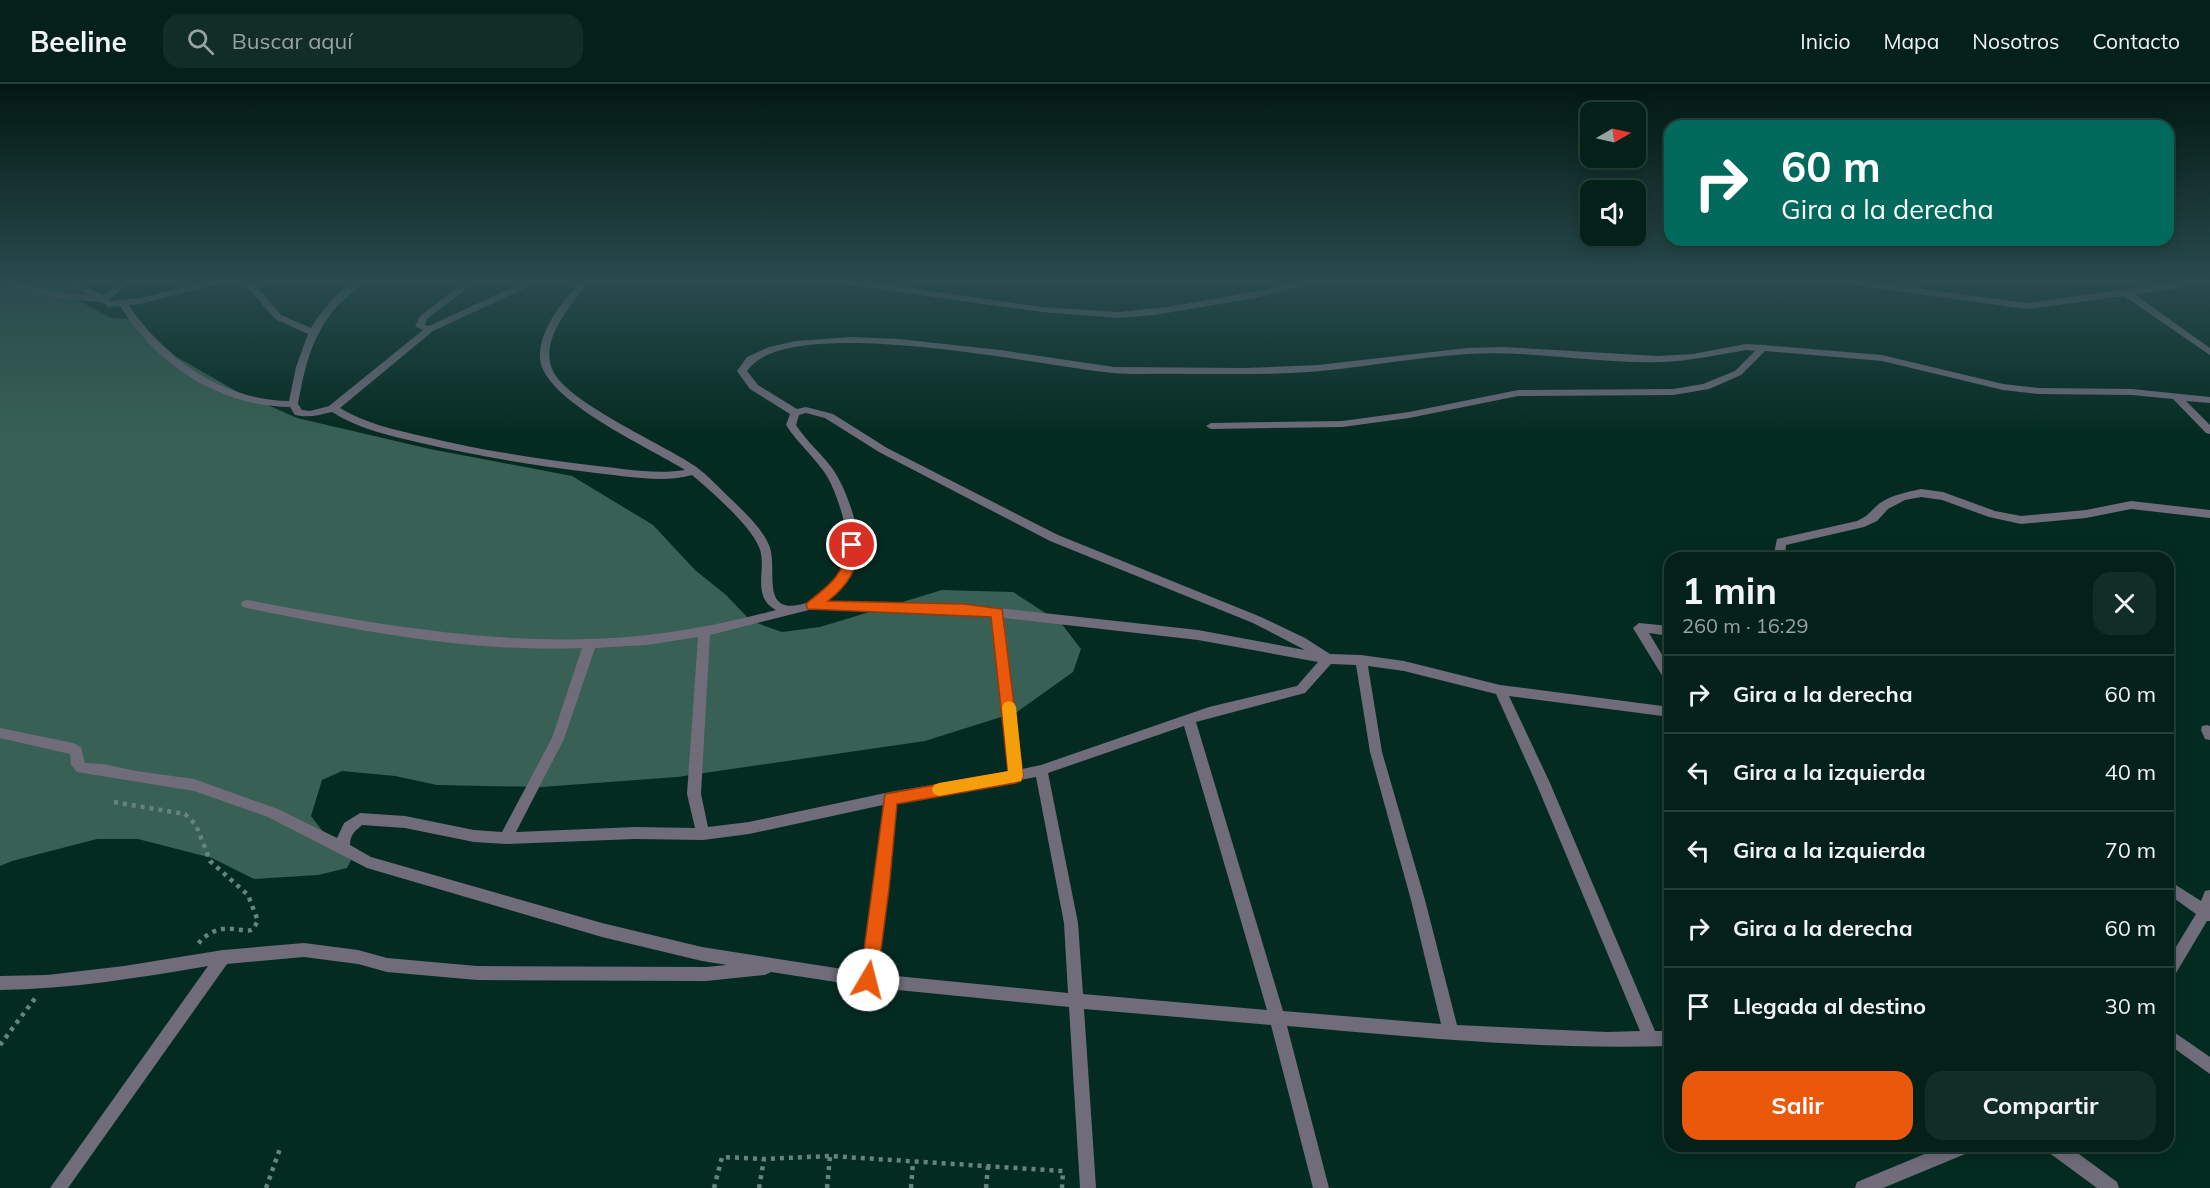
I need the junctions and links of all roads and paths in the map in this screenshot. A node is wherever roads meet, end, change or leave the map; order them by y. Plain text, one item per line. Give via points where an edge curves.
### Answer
1 (145, 334) edge
2 (311, 334) edge
3 (424, 334) edge
4 (550, 334) edge
5 (2184, 334) edge
6 (1763, 348) junction
7 (2210, 352) edge
8 (2175, 396) junction
9 (2210, 400) edge
10 (292, 404) junction
11 (333, 408) junction
12 (795, 413) junction
13 (1211, 426) dead end
14 (2210, 431) edge
15 (693, 470) junction
16 (2210, 514) edge
17 (1780, 552) edge
18 (247, 604) dead end
19 (813, 605) junction
20 (792, 611) junction
21 (997, 612) junction
22 (1664, 630) edge
23 (704, 632) junction
24 (590, 644) junction
25 (1328, 659) junction
26 (1361, 660) junction
27 (1664, 669) edge
28 (1500, 690) junction
29 (1664, 711) edge
30 (1189, 720) junction
31 (1, 733) edge
32 (1041, 770) junction
33 (1016, 776) junction
34 (890, 798) junction
35 (114, 802) dead end
36 (703, 834) junction
37 (506, 838) junction
38 (343, 848) junction
39 (2174, 890) edge
40 (2210, 896) edge
41 (2207, 914) edge
42 (223, 957) junction
43 (2174, 964) edge
44 (783, 966) junction
45 (868, 980) junction
46 (0, 982) edge
47 (47, 982) junction
48 (1077, 1001) junction
49 (1277, 1018) junction
50 (1451, 1032) junction
51 (1661, 1037) edge
52 (2174, 1039) edge
53 (0, 1045) edge
54 (2210, 1066) edge
55 (281, 1146) dead end
56 (1950, 1152) edge
57 (2062, 1152) edge
58 (830, 1156) junction
59 (764, 1159) junction
60 (913, 1162) junction
61 (988, 1166) junction
62 (58, 1188) edge
63 (266, 1188) edge
64 (714, 1188) edge
65 (759, 1188) edge
66 (827, 1188) edge
67 (911, 1188) edge
68 (986, 1188) edge
69 (1062, 1188) edge
70 (1088, 1188) edge
71 (1321, 1188) edge
72 (1863, 1188) edge
73 (2111, 1188) edge

1 - 10 street via 171,360 233,395 277,405
2 - 10 street
3 - 11 street
4 - 15 street via 545,355 548,371 565,393
5 - 7 street
6 - 8 street via 1882,358 2003,387
6 - 12 street via 1658,359 1503,350 1318,368 1114,370 955,348 851,340 796,344 750,359 742,371 754,387
6 - 13 street via 1738,373 1705,387 1672,392 1518,393 1342,424
8 - 9 street
8 - 14 street
10 - 11 street via 299,413
11 - 15 street via 338,415 361,425 485,453 611,471 682,474
12 - 19 street via 790,425 833,477 844,504 852,545 852,562 834,589
12 - 25 street via 806,410 829,416 883,450 1054,538 1257,620
15 - 20 street via 756,534 766,554 770,601 777,608
16 - 17 street via 2131,505 2021,520 1921,493 1884,506 1873,519 1860,524 1781,542
18 - 24 street via 353,626 458,638
19 - 20 street
19 - 21 street
20 - 23 street
21 - 25 street via 1198,635
21 - 33 street
22 - 27 street via 1639,627
23 - 24 street
23 - 36 street via 694,794
24 - 37 street via 558,739
25 - 26 street
25 - 30 street via 1300,690
26 - 28 street via 1404,666
26 - 50 street via 1376,752
28 - 29 street
28 - 51 street
30 - 32 street
30 - 49 street
31 - 38 street via 68,747 76,751 81,768 194,784 273,813
32 - 33 street
32 - 48 street via 1071,924
33 - 34 street
34 - 36 street
34 - 45 street
35 - 42 path via 185,814 196,825 210,861 248,895 258,921 254,929 219,928 199,941 196,948
36 - 37 street
37 - 38 street via 360,819 349,827
38 - 44 street via 368,862 602,930 702,954
39 - 41 street
40 - 41 street
41 - 43 street
42 - 44 street via 304,950 387,965 477,973 706,974
42 - 47 street
42 - 62 street
44 - 45 street
45 - 48 street
46 - 47 street
47 - 53 path
48 - 49 street
48 - 70 street
49 - 50 street
49 - 71 street
50 - 51 street via 1607,1040
52 - 54 street
55 - 63 path
56 - 72 street
57 - 73 street
58 - 59 path
58 - 60 path
58 - 66 path
59 - 64 path via 722,1156
59 - 65 path
60 - 61 path
60 - 67 path
61 - 68 path
61 - 69 path via 1063,1171

